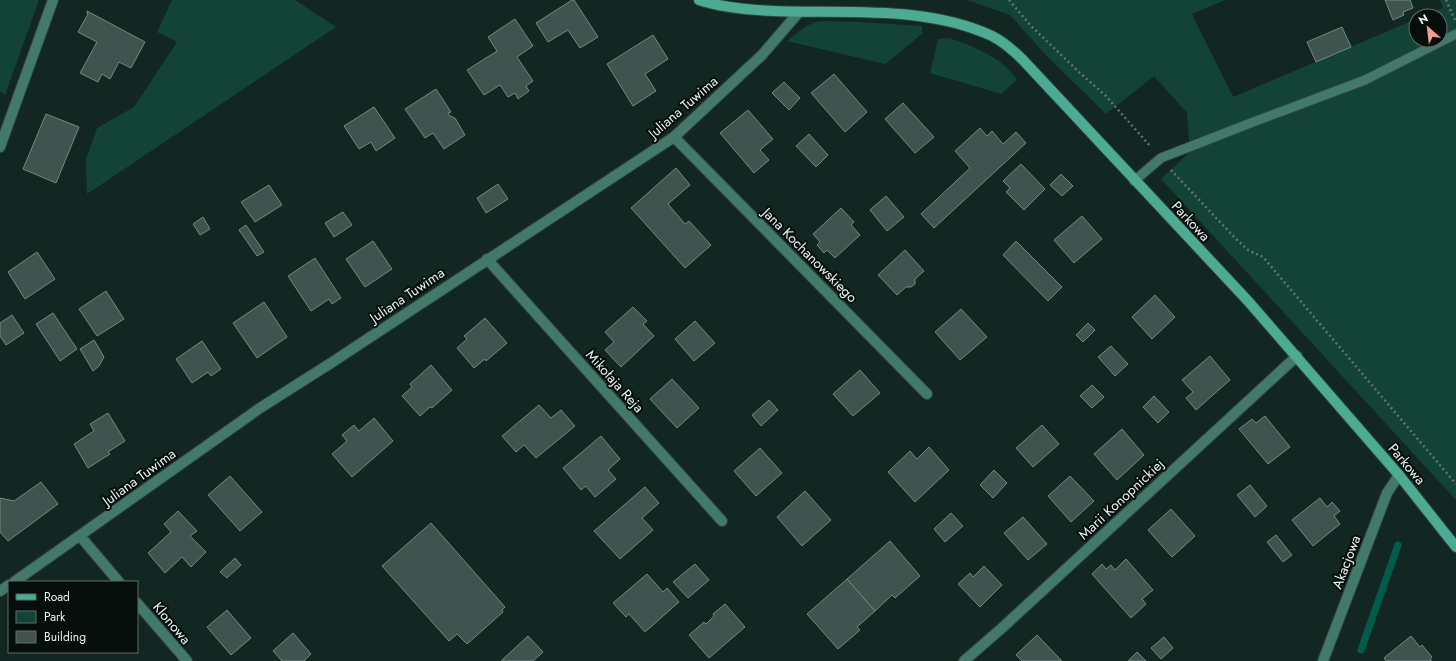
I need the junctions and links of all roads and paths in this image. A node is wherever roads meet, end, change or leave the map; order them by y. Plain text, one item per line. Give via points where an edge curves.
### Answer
1 (53, 0) edge
2 (699, 0) edge
3 (1009, 0) edge
4 (1446, 0) edge
5 (799, 12) junction
6 (1456, 21) edge
7 (1456, 34) edge
8 (674, 137) junction
9 (0, 147) edge
10 (1161, 158) junction
11 (1134, 181) junction
12 (487, 259) junction
13 (1297, 356) junction
14 (927, 394) dead end
15 (1399, 476) junction
16 (1456, 484) edge
17 (722, 521) dead end
18 (80, 536) junction
19 (1456, 547) edge
20 (15, 581) edge
21 (118, 581) edge
22 (138, 604) edge
23 (187, 661) edge
24 (964, 661) edge
25 (1323, 661) edge

1 - 9 street
2 - 5 street, Parkowa via 742,9
3 - 10 path via 1032,27 1105,95
4 - 6 path
5 - 8 street, Juliana Tuwima via 762,55
5 - 11 street, Parkowa via 902,14 941,19 993,37 1023,60
7 - 10 lane via 1365,80
8 - 12 street, Juliana Tuwima
8 - 14 street, Jana Kochanowskiego
10 - 11 lane
10 - 16 path via 1236,239 1248,250 1262,257
11 - 13 street, Parkowa
12 - 17 street, Mikołaja Reja
12 - 18 street, Juliana Tuwima via 260,408
13 - 15 street, Parkowa
13 - 24 street, Marii Konopnickiej
15 - 19 street, Parkowa
15 - 25 street, Akacjowa via 1387,493
18 - 20 street, Juliana Tuwima
18 - 21 street
22 - 23 street, Klonowa

